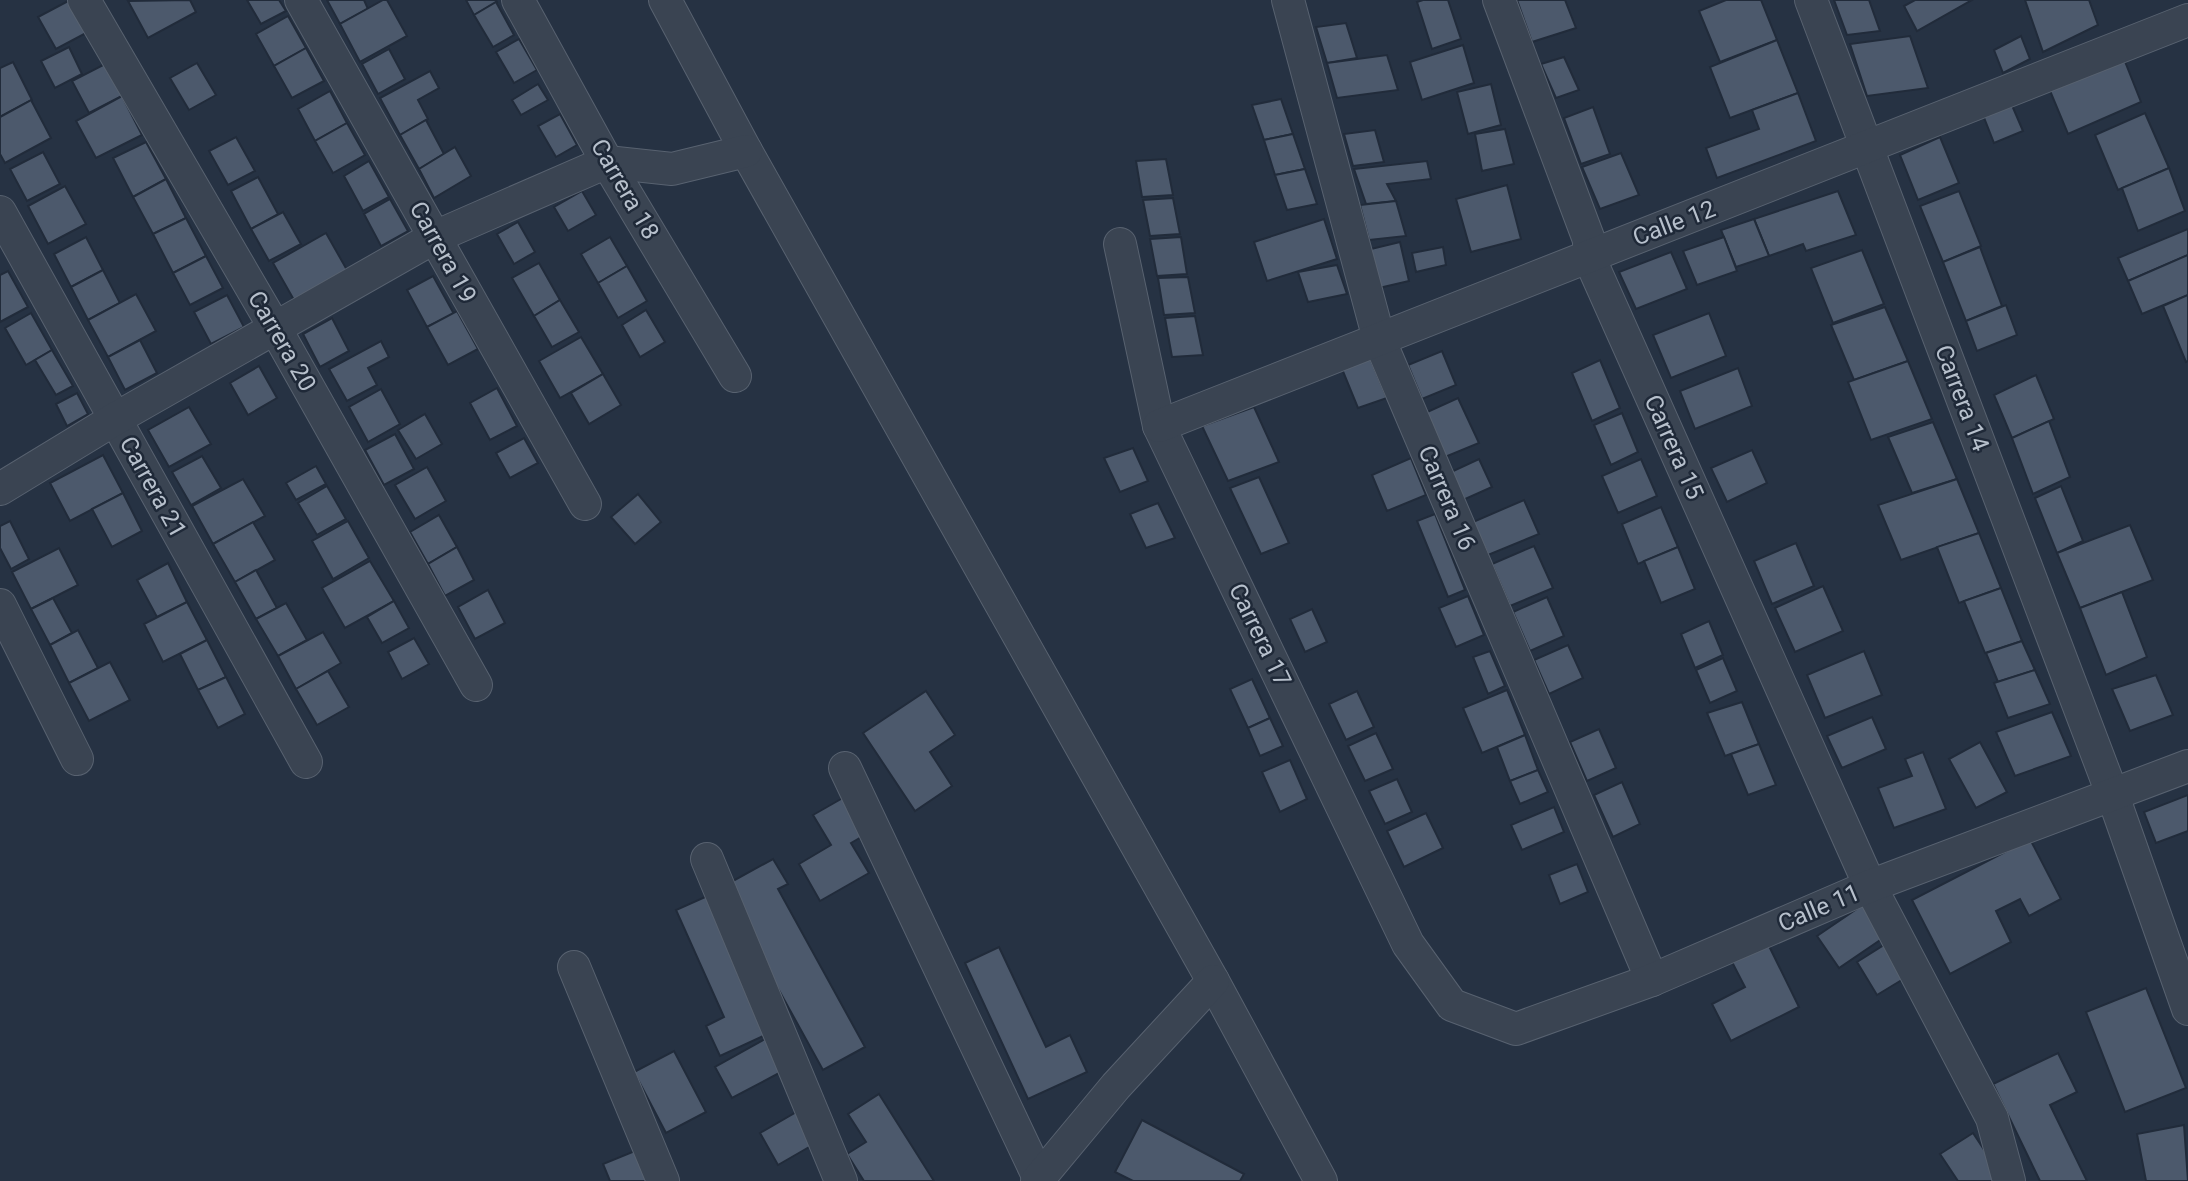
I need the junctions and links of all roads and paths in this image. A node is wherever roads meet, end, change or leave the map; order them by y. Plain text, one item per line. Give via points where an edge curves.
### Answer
1 (84, 0) edge
2 (301, 0) edge
3 (518, 0) edge
4 (665, 0) edge
5 (1288, 0) edge
6 (1499, 0) edge
7 (1811, 0) edge
8 (2188, 20) edge
9 (1868, 147) junction
10 (746, 151) junction
11 (607, 162) junction
12 (0, 212) edge
13 (435, 237) junction
14 (1120, 244) dead end
15 (1589, 257) junction
16 (275, 328) junction
17 (1379, 339) junction
18 (735, 376) dead end
19 (115, 419) junction
20 (1159, 426) junction
21 (0, 489) edge
22 (585, 504) dead end
23 (0, 605) edge
24 (476, 685) dead end
25 (77, 759) dead end
26 (306, 762) dead end
27 (2188, 766) edge
28 (845, 768) dead end
29 (2113, 796) junction
30 (707, 859) dead end
31 (1870, 886) junction
32 (574, 967) dead end
33 (1652, 980) junction
34 (1213, 981) junction
35 (1452, 1005) joint
36 (2188, 1009) edge
37 (1038, 1180) edge
38 (663, 1181) edge
39 (841, 1181) edge
40 (1321, 1181) edge
41 (2010, 1181) edge

1 - 16 street, Carrera 20
2 - 13 street, Carrera 19
3 - 11 street, Carrera 18
4 - 10 street
5 - 17 street, Carrera 16
6 - 15 street, Carrera 15 via 1589,240
7 - 9 street, Carrera 14
8 - 9 street, Calle 12
9 - 15 street, Calle 12
9 - 29 street, Carrera 14
10 - 11 street via 672,169
10 - 34 street
11 - 13 street
11 - 18 street, Carrera 18
12 - 19 street, Carrera 21
13 - 16 street
13 - 22 street, Carrera 19
14 - 20 street, Carrera 17
15 - 17 street, Calle 12
15 - 31 street, Carrera 15
16 - 19 street
16 - 24 street, Carrera 20
17 - 20 street, Calle 12
17 - 33 street, Carrera 16
19 - 21 street
19 - 26 street, Carrera 21
20 - 35 street, Carrera 17 via 1408,944
23 - 25 street
27 - 29 street, Calle 11
28 - 37 street
29 - 31 street, Calle 11
29 - 36 street, Carrera 14
30 - 39 street
31 - 33 street, Calle 11
31 - 41 street, Carrera 15 via 1992,1118
32 - 38 street
33 - 35 street, Calle 11 via 1516,1029
34 - 37 street via 1116,1086
34 - 40 street

